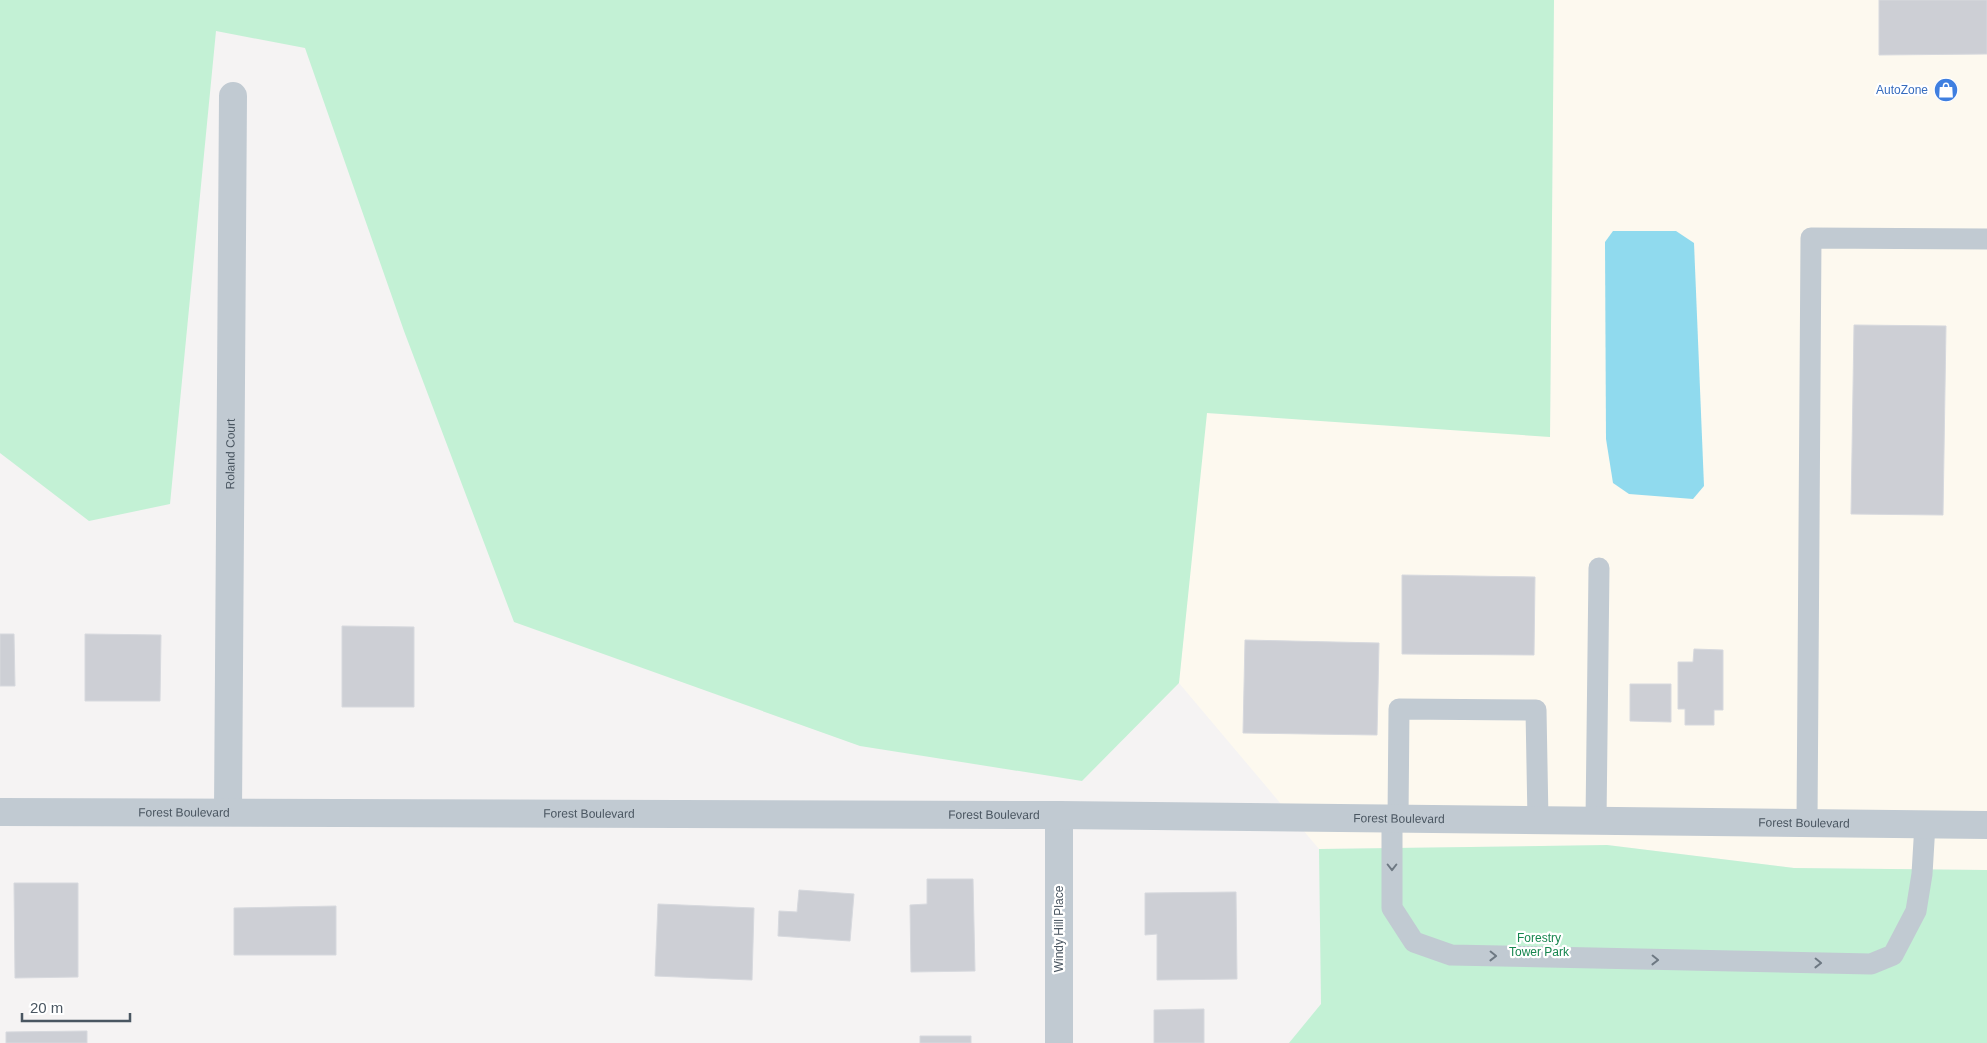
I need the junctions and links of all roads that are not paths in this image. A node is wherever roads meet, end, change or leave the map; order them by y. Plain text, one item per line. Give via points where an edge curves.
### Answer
1 (233, 96) dead end
2 (1987, 239) edge
3 (1599, 568) dead end
4 (0, 812) edge
5 (228, 812) junction
6 (1058, 815) junction
7 (1395, 819) junction
8 (1538, 820) junction
9 (1596, 821) junction
10 (1807, 823) junction
11 (1924, 824) junction
12 (1987, 825) edge
13 (1059, 1043) edge

1 - 5 street, Roland Court
2 - 10 lane via 1811,238
3 - 9 lane
4 - 5 street, Forest Boulevard
5 - 6 street, Forest Boulevard
6 - 7 street, Forest Boulevard
6 - 13 street, Windy Hill Place
7 - 8 street, Forest Boulevard
7 - 8 lane via 1399,709 1536,710
7 -> 11 lane via 1392,908 1414,942 1451,956 1871,964 1893,955 1916,911 1922,874
8 - 9 street, Forest Boulevard
9 - 10 street, Forest Boulevard
10 - 11 street, Forest Boulevard
11 - 12 street, Forest Boulevard

